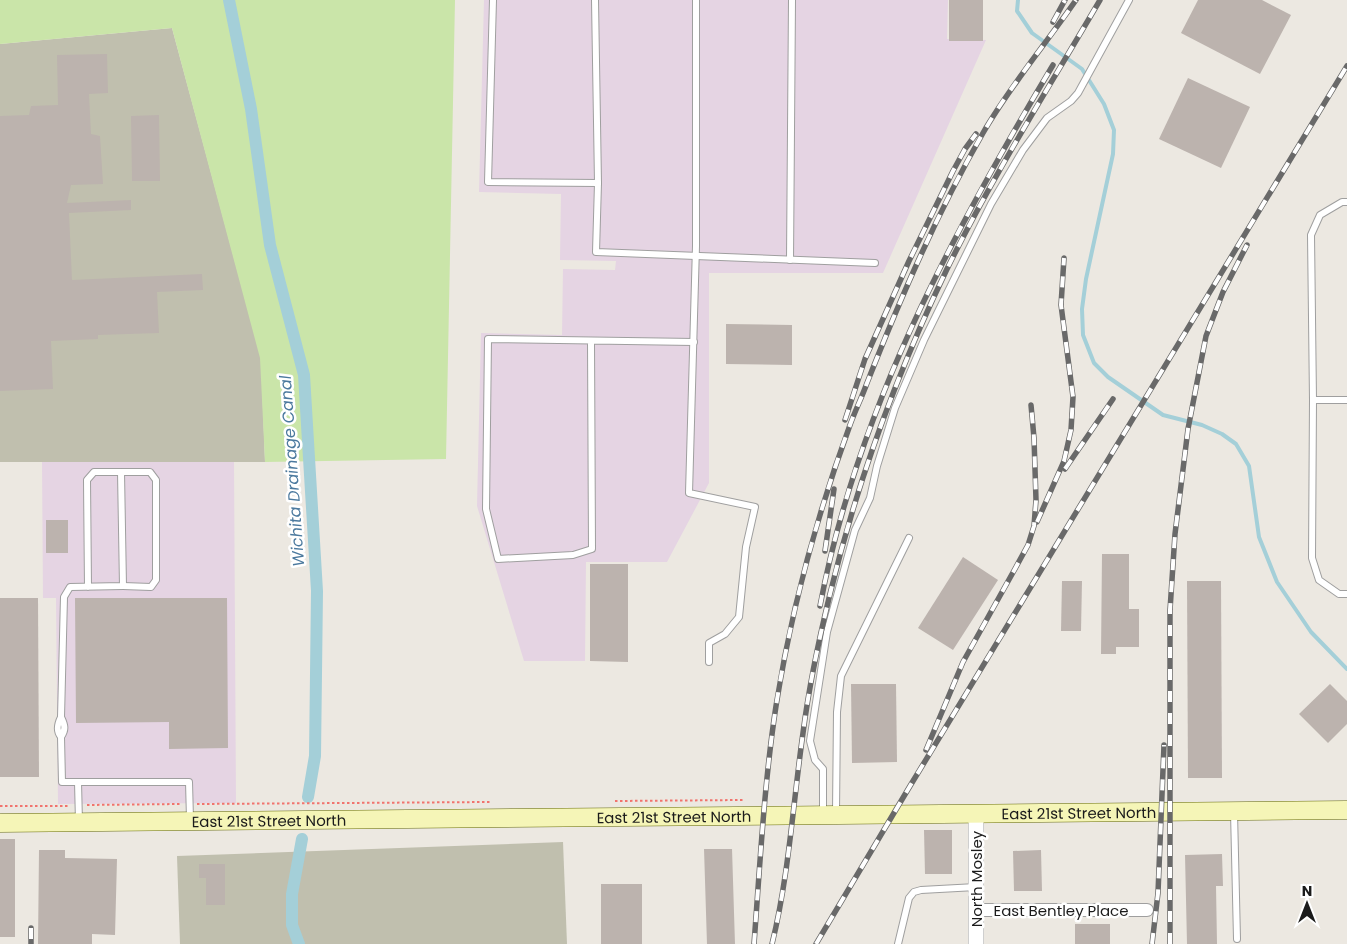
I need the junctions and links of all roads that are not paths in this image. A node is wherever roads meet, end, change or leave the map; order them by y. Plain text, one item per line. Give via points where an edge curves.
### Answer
1 (493, 0) edge
2 (595, 0) edge
3 (696, 0) edge
4 (792, 0) edge
5 (1129, 0) edge
6 (598, 183) junction
7 (1347, 202) edge
8 (696, 257) junction
9 (790, 260) junction
10 (875, 263) dead end
11 (591, 340) junction
12 (694, 342) junction
13 (1313, 400) junction
14 (1347, 400) edge
15 (121, 472) junction
16 (909, 538) dead end
17 (123, 586) junction
18 (88, 587) junction
19 (1347, 594) edge
20 (709, 662) dead end
21 (78, 782) junction
22 (1347, 810) edge
23 (1234, 811) junction
24 (190, 812) junction
25 (79, 814) junction
26 (829, 814) junction
27 (976, 814) junction
28 (0, 823) edge
29 (976, 887) junction
30 (976, 910) junction
31 (1147, 910) dead end
32 (1237, 939) dead end
33 (898, 944) edge
34 (976, 944) edge

1 - 6 lane via 488,182
2 - 6 lane
3 - 8 lane
4 - 9 lane
5 - 26 lane via 1078,93 1047,118 1023,150 991,204 924,340 895,408 870,498 855,530 827,632 810,741 815,760 823,768
6 - 8 lane via 596,252
7 - 13 lane via 1320,215 1311,235
8 - 9 lane
8 - 12 lane
9 - 10 lane
11 - 11 lane via 488,339 486,509 498,559 573,555 592,549
11 - 12 lane
12 - 20 lane via 690,493 756,507 746,547 739,617 725,634 709,643
13 - 14 lane
13 - 19 lane via 1312,558 1319,580 1339,594
15 - 17 lane
15 - 17 lane via 150,472 156,480 156,580 151,587
15 - 18 lane via 94,472 87,480
16 - 26 lane via 841,676
17 - 18 lane
18 - 21 lane via 70,587 64,597 62,782
21 - 24 lane via 189,782
21 - 25 lane
22 - 23 main road, East 21st Street North
23 - 27 main road, East 21st Street North
23 - 32 lane
24 - 25 main road, East 21st Street North
24 - 26 main road, East 21st Street North
25 - 28 main road, East 21st Street North
26 - 27 main road, East 21st Street North
27 - 29 street, North Mosley
29 - 30 street, North Mosley
29 - 33 lane via 914,892 909,898
30 - 31 street, East Bentley Place
30 - 34 street, North Mosley

